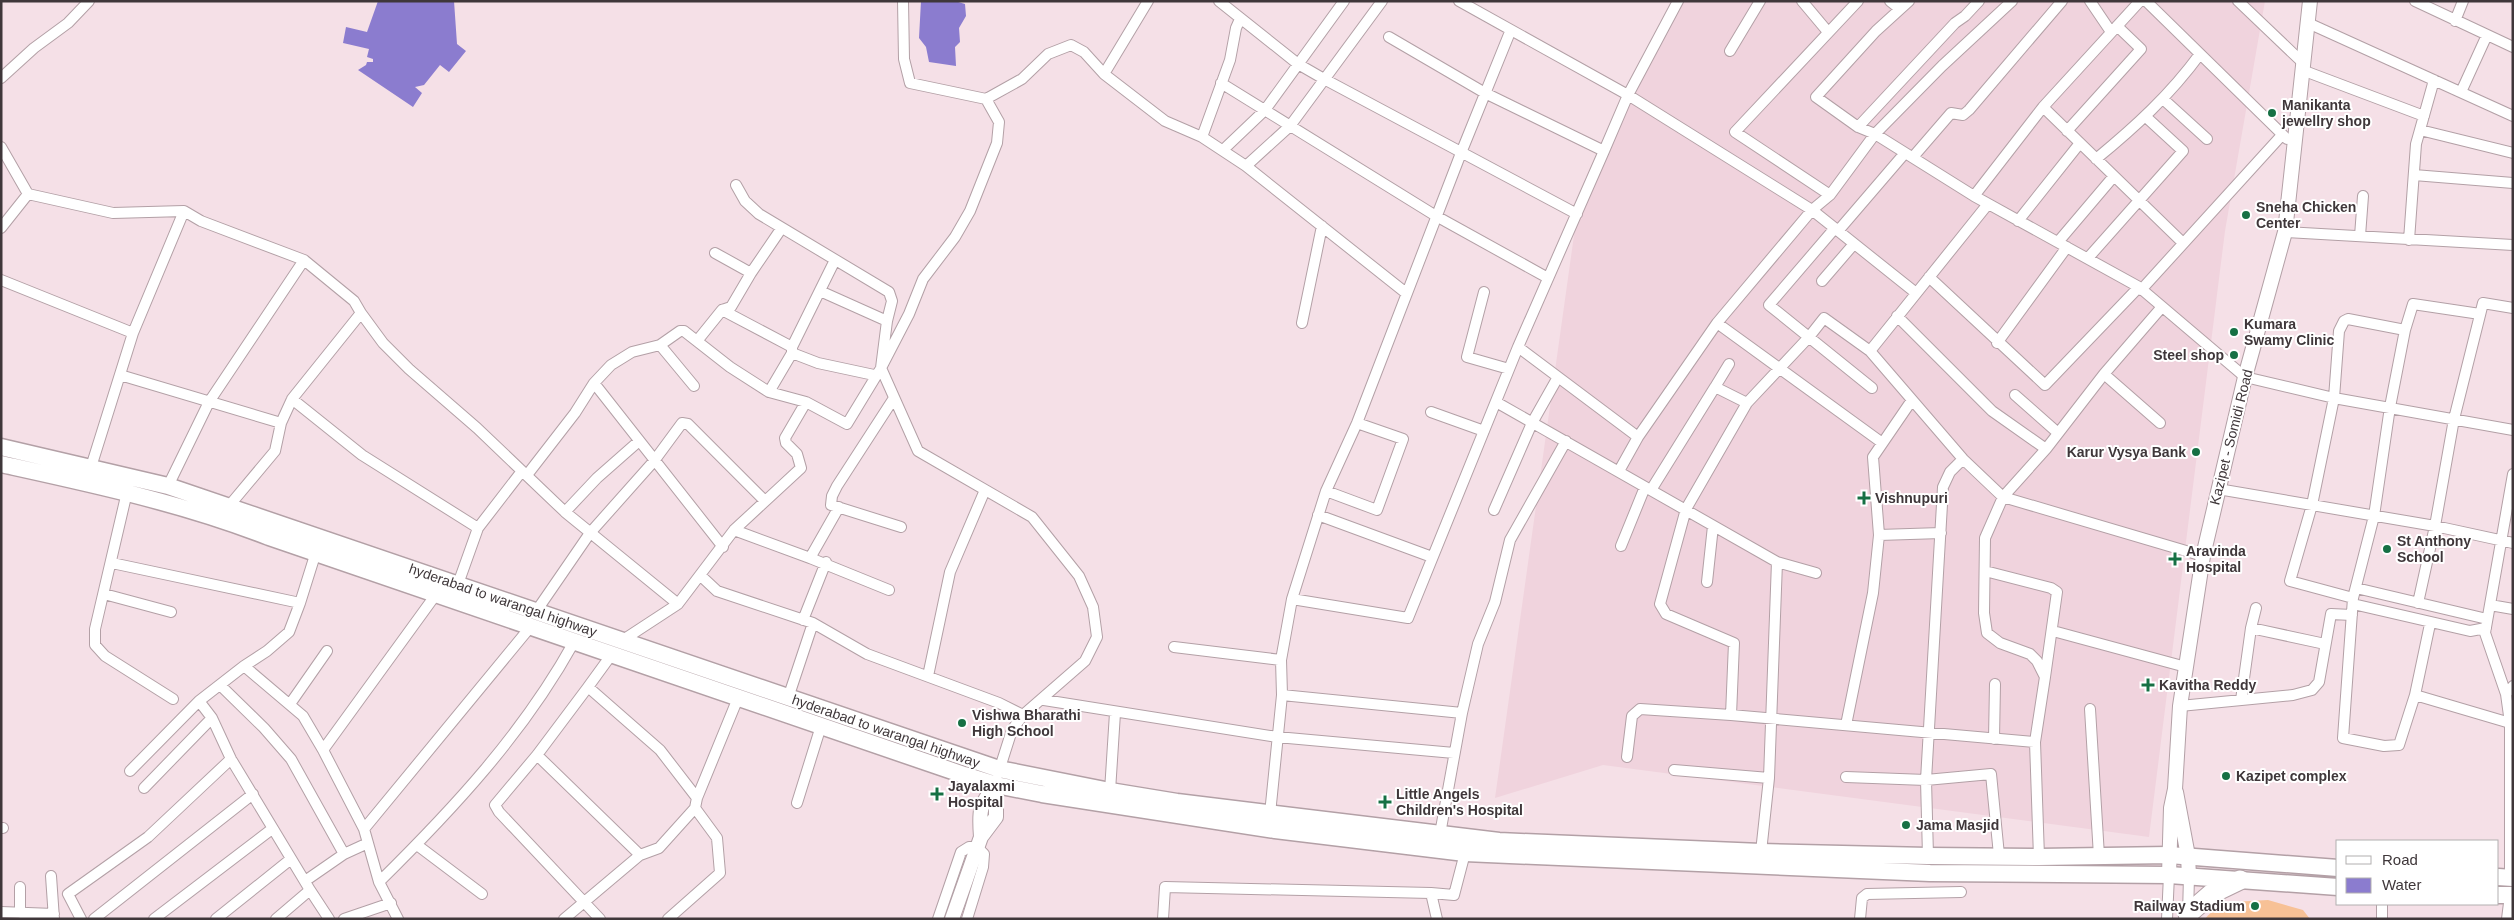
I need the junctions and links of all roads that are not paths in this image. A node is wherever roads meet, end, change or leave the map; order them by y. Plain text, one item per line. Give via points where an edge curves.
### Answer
1 (89, 1) edge
2 (903, 1) edge
3 (1148, 1) edge
4 (1219, 1) edge
5 (1344, 1) edge
6 (1382, 1) edge
7 (1459, 1) edge
8 (1678, 1) edge
9 (1760, 1) edge
10 (1802, 1) edge
11 (1858, 1) edge
12 (1890, 1) edge
13 (1909, 1) edge
14 (1979, 1) edge
15 (2012, 1) edge
16 (2062, 1) edge
17 (2090, 1) edge
18 (2140, 1) edge
19 (2146, 1) edge
20 (2238, 1) edge
21 (2310, 1) edge
22 (2414, 1) edge
23 (2463, 1) edge
24 (1900, 9) junction
25 (1240, 19) junction
26 (2455, 21) junction
27 (2308, 23) junction
28 (2114, 29) junction
29 (1510, 32) junction
30 (1828, 32) junction
31 (2487, 36) junction
32 (1390, 38) dead end
33 (2513, 47) edge
34 (1730, 51) dead end
35 (2200, 54) junction
36 (1298, 64) junction
37 (2302, 66) junction
38 (1104, 74) junction
39 (1, 78) edge
40 (1324, 79) junction
41 (2434, 80) junction
42 (1222, 83) junction
43 (2461, 92) junction
44 (1485, 93) junction
45 (1628, 95) junction
46 (2163, 99) junction
47 (986, 100) junction
48 (2042, 107) junction
49 (1265, 110) junction
50 (2424, 116) junction
51 (2513, 116) edge
52 (2146, 117) junction
53 (1290, 126) junction
54 (1858, 127) junction
55 (2066, 130) junction
56 (2420, 130) junction
57 (1875, 134) junction
58 (2282, 135) junction
59 (1202, 137) junction
60 (2207, 139) dead end
61 (2080, 143) junction
62 (2295, 146) junction
63 (1, 147) edge
64 (1223, 150) junction
65 (1604, 150) junction
66 (1461, 153) junction
67 (2513, 153) edge
68 (1909, 155) junction
69 (2096, 159) junction
70 (1246, 166) junction
71 (2414, 175) junction
72 (2114, 176) junction
73 (2513, 183) edge
74 (736, 184) dead end
75 (28, 194) junction
76 (1830, 195) junction
77 (1974, 196) junction
78 (2363, 196) dead end
79 (2139, 200) junction
80 (1988, 204) junction
81 (1812, 210) junction
82 (184, 211) junction
83 (1577, 214) junction
84 (1436, 216) junction
85 (2018, 221) junction
86 (1322, 226) junction
87 (1, 228) edge
88 (781, 229) junction
89 (1836, 230) junction
90 (2285, 232) junction
91 (2360, 236) junction
92 (2409, 240) junction
93 (2183, 243) junction
94 (1852, 245) junction
95 (2063, 245) junction
96 (2513, 245) edge
97 (715, 253) dead end
98 (2088, 258) junction
99 (304, 260) junction
100 (835, 260) junction
101 (751, 272) junction
102 (1928, 277) junction
103 (1548, 278) junction
104 (1, 280) edge
105 (1822, 281) dead end
106 (2140, 288) junction
107 (820, 291) junction
108 (1484, 292) dead end
109 (1406, 293) junction
110 (1916, 293) junction
111 (2161, 308) junction
112 (2513, 308) edge
113 (722, 310) junction
114 (361, 313) junction
115 (2480, 314) junction
116 (1897, 316) junction
117 (887, 321) junction
118 (1302, 323) dead end
119 (1716, 323) junction
120 (2405, 330) junction
121 (133, 333) junction
122 (1809, 337) junction
123 (697, 341) junction
124 (1998, 343) junction
125 (660, 345) junction
126 (1518, 347) junction
127 (792, 350) junction
128 (1870, 350) junction
129 (1729, 364) dead end
130 (1779, 368) junction
131 (1509, 370) junction
132 (878, 372) junction
133 (2104, 374) junction
134 (120, 375) junction
135 (1558, 377) junction
136 (2245, 377) junction
137 (594, 383) junction
138 (694, 386) dead end
139 (1715, 386) junction
140 (1872, 388) dead end
141 (769, 392) junction
142 (2015, 395) dead end
143 (894, 398) junction
144 (2334, 398) junction
145 (292, 399) junction
146 (1912, 400) junction
147 (209, 402) junction
148 (806, 402) junction
149 (1496, 402) junction
150 (1747, 402) junction
151 (2390, 407) junction
152 (1431, 412) dead end
153 (2454, 418) junction
154 (281, 423) junction
155 (1357, 423) junction
156 (1532, 423) junction
157 (2160, 423) dead end
158 (2513, 430) edge
159 (1484, 431) junction
160 (2058, 433) junction
161 (1638, 437) junction
162 (639, 441) junction
163 (1566, 441) junction
164 (1881, 442) junction
165 (1, 447) edge
166 (2046, 449) junction
167 (1963, 459) junction
168 (654, 461) junction
169 (1, 464) edge
170 (91, 467) junction
171 (1619, 471) junction
172 (524, 473) junction
173 (2513, 474) edge
174 (168, 486) junction
175 (1648, 489) junction
176 (2218, 489) junction
177 (984, 490) junction
178 (1326, 491) junction
179 (127, 492) junction
180 (2003, 497) junction
181 (764, 500) junction
182 (229, 506) junction
183 (2312, 506) junction
184 (839, 507) junction
185 (1494, 510) dead end
186 (1686, 510) junction
187 (565, 512) junction
188 (1318, 515) junction
189 (2374, 516) junction
190 (1713, 526) junction
191 (2435, 526) junction
192 (901, 527) dead end
193 (478, 528) junction
194 (734, 530) junction
195 (590, 533) junction
196 (1941, 533) junction
197 (1879, 535) junction
198 (2508, 542) edge
199 (1621, 546) dead end
200 (723, 547) junction
201 (316, 552) junction
202 (1432, 556) junction
203 (2203, 556) junction
204 (810, 558) junction
205 (112, 562) junction
206 (826, 562) junction
207 (1777, 562) junction
208 (1985, 571) junction
209 (1816, 573) dead end
210 (701, 576) junction
211 (1707, 582) dead end
212 (458, 584) junction
213 (889, 590) dead end
214 (437, 593) junction
215 (104, 594) junction
216 (2354, 597) junction
217 (1292, 598) junction
218 (300, 603) junction
219 (2418, 603) junction
220 (678, 604) junction
221 (2490, 605) junction
222 (2256, 608) dead end
223 (2513, 609) edge
224 (171, 612) dead end
225 (2352, 615) junction
226 (533, 619) junction
227 (808, 622) junction
228 (2487, 623) junction
229 (2430, 624) junction
230 (2251, 628) junction
231 (2053, 631) junction
232 (623, 640) junction
233 (574, 642) junction
234 (2325, 644) junction
235 (1174, 648) dead end
236 (327, 651) dead end
237 (612, 654) junction
238 (1281, 660) junction
239 (244, 666) junction
240 (2186, 667) junction
241 (928, 676) junction
242 (2045, 677) junction
243 (1995, 684) dead end
244 (220, 685) junction
245 (588, 687) junction
246 (2509, 690) edge
247 (1282, 695) junction
248 (2415, 695) junction
249 (738, 698) junction
250 (788, 698) junction
251 (173, 699) dead end
252 (1044, 700) junction
253 (2241, 700) junction
254 (199, 701) junction
255 (290, 704) junction
256 (2180, 706) junction
257 (2090, 709) dead end
258 (1115, 713) junction
259 (1462, 713) junction
260 (1023, 715) junction
261 (1731, 715) junction
262 (212, 718) junction
263 (1771, 719) junction
264 (2510, 723) junction
265 (1846, 725) junction
266 (822, 726) junction
267 (1929, 733) junction
268 (1277, 737) junction
269 (1994, 739) junction
270 (2035, 742) junction
271 (323, 750) junction
272 (1454, 753) junction
273 (537, 754) junction
274 (1627, 758) dead end
275 (231, 759) junction
276 (999, 769) junction
277 (1674, 770) dead end
278 (130, 771) dead end
279 (1846, 776) dead end
280 (1769, 778) junction
281 (1926, 780) junction
282 (996, 785) junction
283 (144, 788) dead end
284 (2175, 789) junction
285 (1110, 791) junction
286 (253, 794) junction
287 (696, 803) junction
288 (797, 804) dead end
289 (1270, 814) junction
290 (272, 828) junction
291 (364, 830) junction
292 (1440, 834) junction
293 (368, 843) junction
294 (417, 845) junction
295 (977, 846) junction
296 (1761, 852) junction
297 (1466, 853) junction
298 (344, 854) junction
299 (640, 855) junction
300 (1999, 855) junction
301 (2169, 855) junction
302 (1928, 856) junction
303 (2099, 856) junction
304 (2188, 856) junction
305 (2040, 857) junction
306 (291, 859) junction
307 (2336, 868) edge
308 (2169, 875) junction
309 (50, 876) dead end
310 (2189, 876) junction
311 (2507, 878) edge
312 (2240, 880) junction
313 (305, 881) junction
314 (379, 882) junction
315 (20, 887) dead end
316 (2336, 887) edge
317 (310, 890) junction
318 (1961, 892) dead end
319 (1431, 893) junction
320 (482, 894) dead end
321 (2507, 895) edge
322 (584, 901) junction
323 (391, 903) junction
324 (2382, 905) edge
325 (1, 912) edge
326 (20, 913) junction
327 (54, 916) edge
328 (2188, 916) edge
329 (81, 919) edge
330 (94, 919) edge
331 (154, 919) edge
332 (216, 919) edge
333 (276, 919) edge
334 (329, 919) edge
335 (344, 919) edge
336 (398, 919) edge
337 (564, 919) edge
338 (600, 919) edge
339 (668, 919) edge
340 (938, 919) edge
341 (952, 919) edge
342 (967, 919) edge
343 (1163, 919) edge
344 (1437, 919) edge
345 (1860, 919) edge
346 (2167, 919) edge
347 (2382, 919) edge
348 (2507, 919) edge

1 - 39 street via 68,23
2 - 47 street via 904,59 910,83
3 - 38 street
4 - 25 street
5 - 36 street
6 - 40 street
7 - 29 street
8 - 45 street
9 - 34 street
10 - 30 street
11 - 30 street
12 - 24 street
13 - 24 street
14 - 54 street via 1954,23
15 - 57 street
16 - 68 street via 1969,110 1964,115 1951,113
17 - 28 street
18 - 28 street
19 - 35 street
20 - 37 street
21 - 27 street, Kazipet - Somidi Road
22 - 26 street
23 - 26 street
24 - 54 street via 1816,97
25 - 36 street
25 - 42 street
26 - 31 street
27 - 37 street, Kazipet - Somidi Road
27 - 41 street
28 - 48 street
28 - 55 street via 2141,49
29 - 44 street
29 - 45 street
30 - 76 street via 1735,132
31 - 33 street
31 - 43 street
32 - 44 street
35 - 46 street
35 - 58 street
36 - 40 street
36 - 49 street
37 - 50 street
37 - 62 street, Kazipet - Somidi Road
38 - 47 street via 1084,52 1071,45 1048,54 1022,79
38 - 59 street via 1165,121
40 - 53 street
40 - 66 street
41 - 43 street
41 - 50 street
42 - 49 street
42 - 59 street
43 - 51 street
44 - 65 street
44 - 66 street
45 - 65 street
45 - 81 street
46 - 52 street
46 - 60 street
47 - 132 street via 999,122 997,143 970,211 923,279 909,314
48 - 55 street
48 - 77 street
49 - 53 street
49 - 64 street
50 - 56 street
52 - 69 street
52 - 79 street via 2183,151
53 - 70 street
53 - 84 street
54 - 57 street
55 - 61 street
56 - 67 street
56 - 71 street
57 - 68 street
57 - 76 street
58 - 62 street
58 - 93 street
59 - 64 street
61 - 69 street
61 - 85 street
62 - 90 street, Kazipet - Somidi Road
63 - 75 street
64 - 70 street
65 - 83 street
66 - 83 street
66 - 84 street
68 - 77 street
68 - 89 street
69 - 72 street
70 - 86 street
71 - 73 street
71 - 92 street
72 - 79 street
72 - 95 street
74 - 88 street via 745,201
75 - 82 street via 114,213
75 - 87 street
76 - 81 street
77 - 80 street
78 - 91 street
79 - 93 street
79 - 98 street
80 - 85 street
80 - 102 street
81 - 89 street
81 - 119 street
82 - 99 street via 201,221
82 - 121 street
83 - 103 street
84 - 103 street
84 - 109 street
85 - 95 street
86 - 109 street
86 - 118 street
88 - 100 street
88 - 101 street
89 - 94 street
89 - 122 street via 1769,306
90 - 91 street
90 - 136 street, Kazipet - Somidi Road
91 - 92 street
92 - 96 street
93 - 106 street
94 - 105 street
94 - 110 street
95 - 98 street
95 - 124 street
97 - 101 street
98 - 106 street
99 - 114 street via 354,301
99 - 147 street
100 - 107 street
100 - 117 street via 889,292 892,300
101 - 113 street via 731,307
102 - 110 street
102 - 124 street
103 - 126 street
104 - 121 street
106 - 111 street
106 - 124 street via 2045,385
107 - 117 street
107 - 127 street
108 - 131 street via 1467,357
109 - 155 street
110 - 116 street
111 - 133 street
111 - 136 street
112 - 115 street via 2483,303
113 - 123 street
113 - 127 street
114 - 145 street
114 - 172 street via 402,363
115 - 120 street via 2413,304
115 - 153 street
116 - 128 street
116 - 166 street via 1992,412
117 - 132 street
119 - 130 street
119 - 161 street
120 - 144 street via 2348,319 2344,321 2339,331
120 - 151 street
121 - 134 street
122 - 128 street via 1824,318
122 - 130 street
122 - 140 street
123 - 125 street via 680,330
123 - 141 street
125 - 137 street via 632,352 611,365
125 - 138 street
126 - 131 street
126 - 135 street
127 - 132 street via 818,363
127 - 141 street
128 - 146 street
129 - 139 street
130 - 150 street
130 - 164 street
131 - 149 street
132 - 143 street
132 - 148 street via 847,424
133 - 157 street
133 - 160 street
134 - 147 street
134 - 170 street
135 - 156 street
135 - 161 street
136 - 144 street
136 - 176 street, Kazipet - Somidi Road
137 - 162 street
137 - 172 street via 575,413
139 - 150 street
139 - 175 street
141 - 148 street
142 - 160 street
143 - 177 street via 918,451
143 - 184 street via 834,491 831,505
144 - 151 street
144 - 183 street
145 - 154 street
145 - 193 street via 362,454
146 - 164 street
146 - 167 street
147 - 154 street
147 - 174 street
148 - 181 street via 785,438 797,454 801,468
149 - 156 street
149 - 159 street
150 - 186 street
151 - 153 street
151 - 189 street
152 - 159 street
153 - 158 street
153 - 191 street
154 - 182 street via 275,451
155 - 178 street
155 - 178 street via 1403,439 1377,510
156 - 163 street
156 - 185 street
159 - 202 street
160 - 166 street
161 - 171 street
162 - 168 street
162 - 187 street
163 - 171 street
163 - 259 street via 1510,540 1495,602 1478,644
164 - 197 street via 1873,457
165 - 170 main road, hyderabad to warangal highway
166 - 180 street
167 - 180 street
167 - 196 street via 1950,472 1943,487
168 - 181 street via 679,425 688,424
168 - 195 street
168 - 200 street
169 - 179 main road
170 - 174 main road, hyderabad to warangal highway
171 - 175 street
172 - 187 street
172 - 193 street
173 - 198 street
174 - 182 main road, hyderabad to warangal highway
175 - 186 street
175 - 199 street
176 - 183 street
176 - 203 street, Kazipet - Somidi Road
177 - 241 street via 950,572
177 - 252 street via 1032,517 1079,576 1093,607 1097,637 1085,661
178 - 188 street
179 - 201 main road via 223,519
179 - 205 street
180 - 203 street
180 - 208 street via 1985,538
181 - 194 street
182 - 212 main road, hyderabad to warangal highway
183 - 189 street
183 - 216 street via 2290,581
184 - 192 street
184 - 204 street
186 - 190 street
186 - 261 street via 1660,604 1666,614 1734,643
187 - 195 street
188 - 202 street
188 - 217 street
189 - 191 street
189 - 216 street
190 - 207 street
190 - 211 street
191 - 198 street
191 - 219 street
193 - 212 street
194 - 200 street
194 - 204 street
195 - 220 street
195 - 226 street
196 - 197 street
196 - 267 street
197 - 265 street via 1873,593
198 - 221 street
200 - 210 street
201 - 214 main road
201 - 218 street
202 - 217 street via 1408,618
203 - 240 street, Kazipet - Somidi Road
204 - 206 street
205 - 215 street
205 - 218 street
206 - 213 street
206 - 227 street
207 - 209 street
207 - 263 street
208 - 231 street via 2056,590 2058,597
208 - 242 street via 1987,633 2000,643 2030,654
210 - 220 street
210 - 227 street via 717,591
212 - 226 main road, hyderabad to warangal highway
214 - 226 main road
214 - 271 street
215 - 224 street
215 - 251 street via 95,629 95,645 105,656
216 - 219 street
216 - 225 street
216 - 229 street
217 - 238 street
218 - 239 street via 288,632
219 - 228 street
220 - 232 street
221 - 223 street
221 - 228 street
222 - 230 street
225 - 234 street via 2331,614
225 - 248 street via 2343,738 2384,746 2399,745
226 - 232 main road, hyderabad to warangal highway
226 - 233 main road
226 - 291 street
227 - 241 street via 867,654
227 - 250 street
228 - 229 street via 2470,631
228 - 246 street via 2485,633
229 - 248 street
230 - 234 street
230 - 253 street
231 - 240 street
231 - 242 street
232 - 250 main road, hyderabad to warangal highway
233 - 237 main road
233 - 294 street via 520,726 462,798
234 - 253 street via 2319,682 2312,690
235 - 238 street
236 - 255 street
237 - 245 street
237 - 249 main road
238 - 247 street
239 - 244 street
239 - 255 street
240 - 256 street, Kazipet - Somidi Road
241 - 260 street via 999,702
242 - 270 street
243 - 269 street
244 - 254 street
244 - 298 street via 291,759
245 - 273 street
245 - 287 street via 660,750
246 - 264 street
247 - 259 street
247 - 268 street
248 - 264 street
249 - 266 main road
249 - 287 street
250 - 276 main road, hyderabad to warangal highway
252 - 258 street
252 - 260 street
253 - 256 street
254 - 262 street
254 - 278 street
255 - 271 street via 303,716
256 - 284 street, Kazipet - Somidi Road
257 - 303 street
258 - 268 street
258 - 285 street
259 - 272 street
260 - 276 street via 1012,730
261 - 263 street
261 - 274 street via 1640,709 1632,716
262 - 275 street
262 - 283 street
263 - 265 street
263 - 280 street
264 - 311 street
265 - 267 street
266 - 282 main road
266 - 288 street
267 - 269 street
267 - 281 street
268 - 272 street
268 - 289 street
269 - 270 street
270 - 305 street
271 - 291 street
272 - 292 street
273 - 299 street
273 - 322 street via 500,797 495,808
275 - 286 street
275 - 329 street via 148,837 68,894
276 - 282 street
276 - 285 main road, hyderabad to warangal highway
277 - 280 street
279 - 281 street
280 - 296 street
281 - 300 street via 1991,774
281 - 302 street
282 - 295 street via 996,817
282 - 297 main road via 1275,830
284 - 301 street, Kazipet - Somidi Road
284 - 304 street
285 - 289 main road, hyderabad to warangal highway
286 - 290 street
286 - 330 street
287 - 299 street via 659,848
287 - 339 street via 717,838 720,873
289 - 292 main road, hyderabad to warangal highway
290 - 306 street
290 - 331 street
291 - 293 street
292 - 296 main road, hyderabad to warangal highway via 1499,841
293 - 298 street
293 - 314 street
294 - 314 street
294 - 320 street
295 - 340 street via 961,852
295 - 341 street
295 - 342 street via 984,854 983,867
296 - 302 main road, hyderabad to warangal highway
297 - 308 main road via 1930,873
297 - 319 street via 1454,895
298 - 313 street
299 - 322 street
300 - 302 main road, hyderabad to warangal highway
300 - 305 main road, hyderabad to warangal highway
301 - 303 main road, hyderabad to warangal highway
301 - 304 main road, hyderabad to warangal highway
301 - 308 street, Kazipet - Somidi Road
303 - 305 main road, hyderabad to warangal highway
304 - 307 main road, hyderabad to warangal highway
304 - 310 street
306 - 313 street
306 - 332 street
308 - 310 main road
308 - 346 street
309 - 327 street
310 - 312 main road
310 - 328 street
312 - 316 main road
312 - 328 highway via 2211,894
313 - 317 street
314 - 323 street
315 - 326 street
317 - 333 street
317 - 334 street
318 - 345 street via 1867,894 1862,898
319 - 343 street via 1165,887
319 - 344 street
321 - 348 street
322 - 337 street
322 - 338 street
323 - 335 street
323 - 336 street
324 - 347 street
325 - 326 street
326 - 327 street

